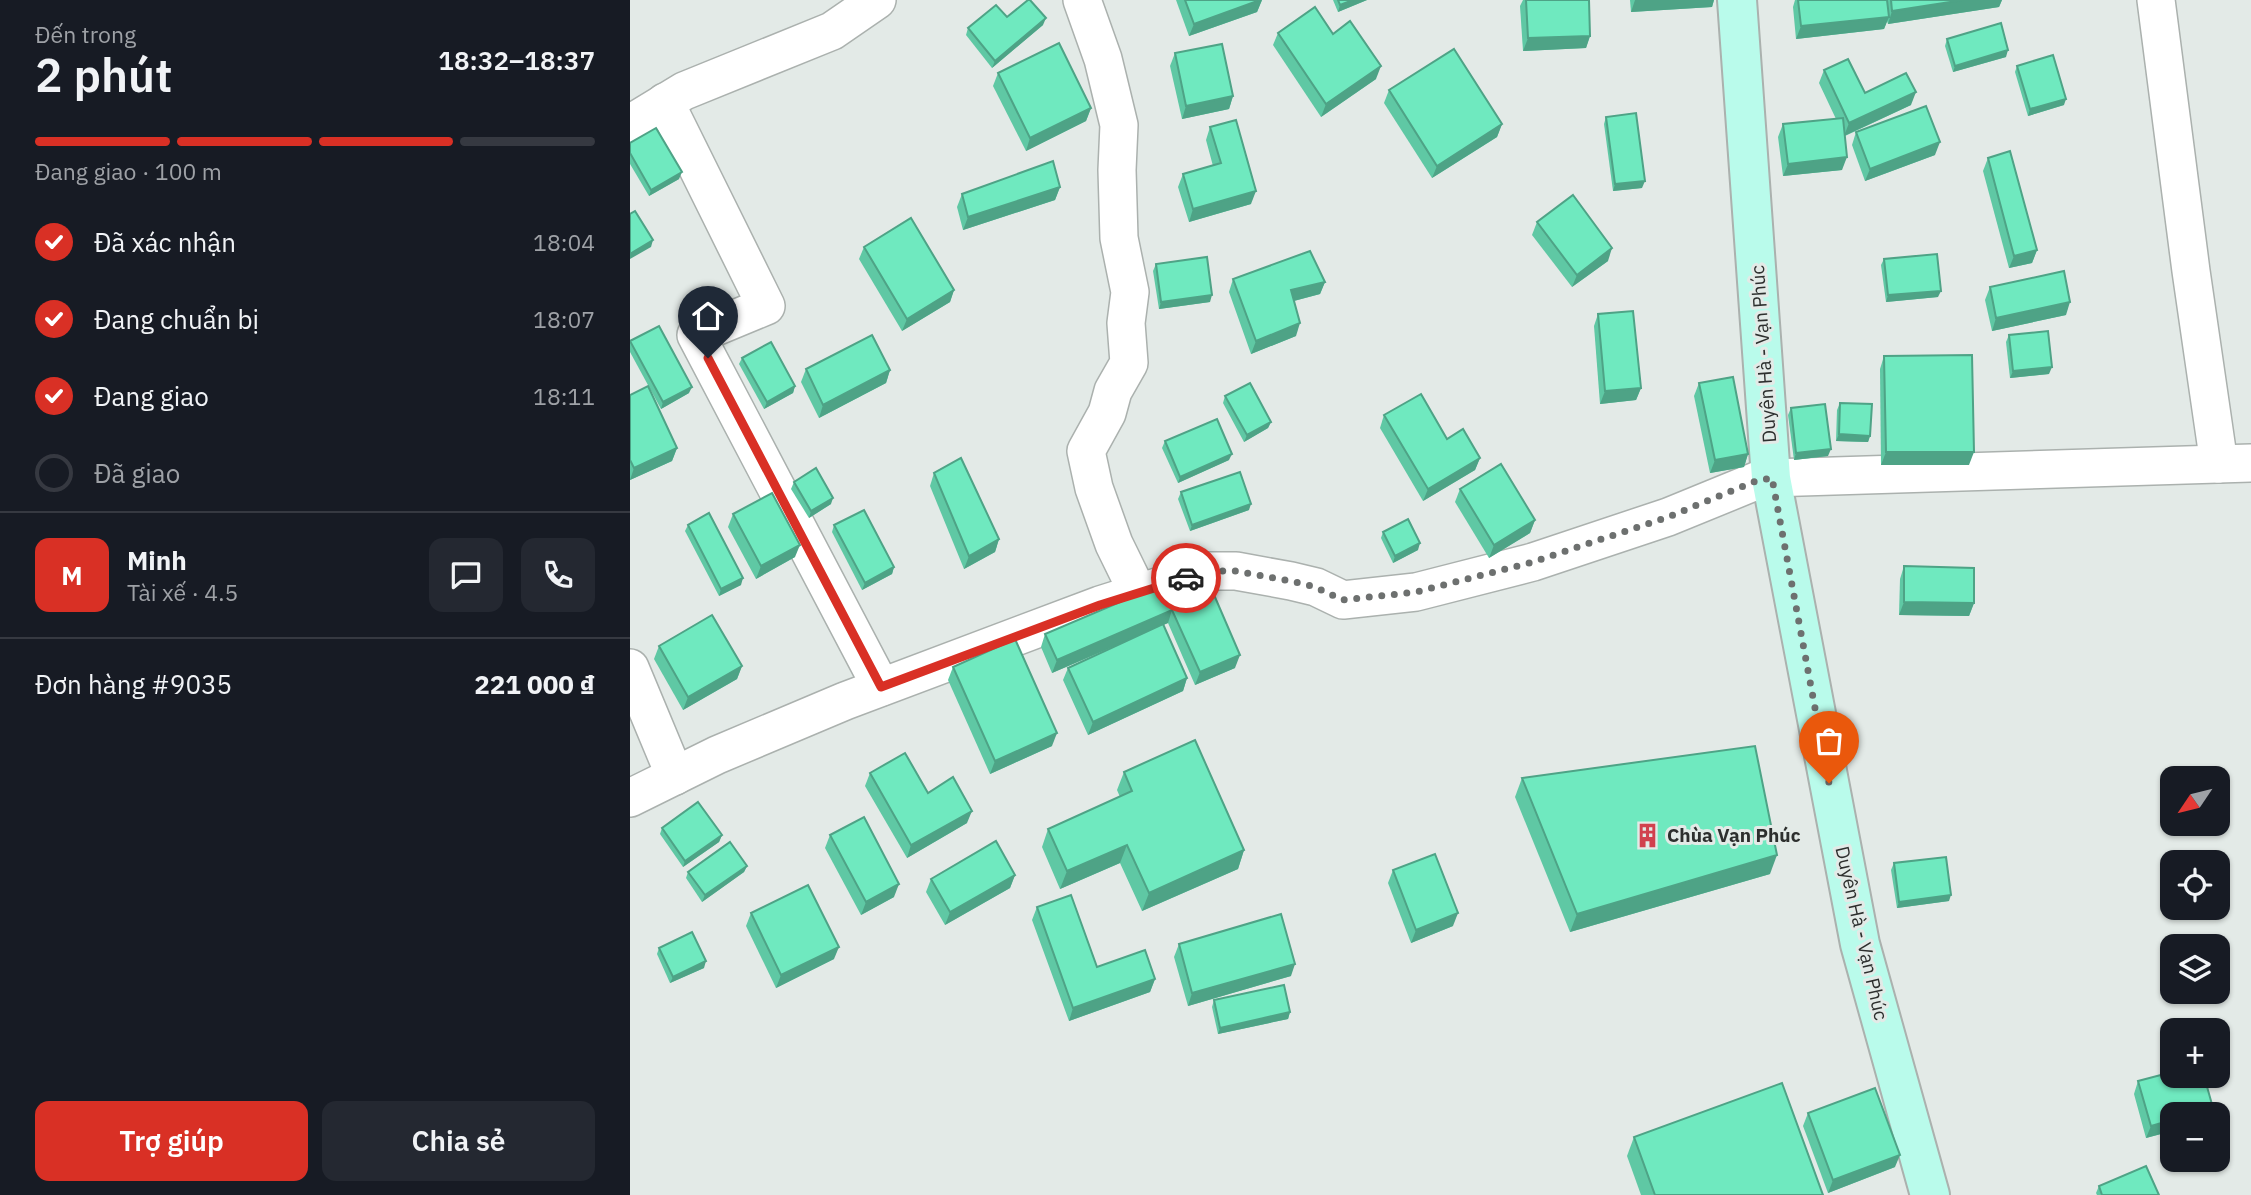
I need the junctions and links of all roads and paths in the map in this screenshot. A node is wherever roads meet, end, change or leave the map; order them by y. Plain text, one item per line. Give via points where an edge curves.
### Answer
1 (877, 0) edge
2 (1082, 0) edge
3 (1737, 0) edge
4 (2156, 0) edge
5 (665, 102) junction
6 (630, 124) edge
7 (2235, 463) edge
8 (1772, 478) junction
9 (1138, 593) junction
10 (630, 668) edge
11 (881, 687) junction
12 (676, 776) junction
13 (630, 798) edge
14 (1930, 1195) edge

1 - 5 street via 832,31
2 - 9 street via 1119,125 1119,238 1130,292 1126,323 1129,363 1086,451 1114,544
3 - 8 street, Duyên Hà - Vạn Phúc
4 - 7 street via 2191,271
5 - 6 street
5 - 11 street via 766,306 696,335
7 - 8 street
8 - 9 street via 1533,562 1416,592 1343,600 1291,581 1208,571
8 - 14 street, Duyên Hà - Vạn Phúc via 1860,944
9 - 11 street
10 - 12 street
11 - 12 street
12 - 13 street

